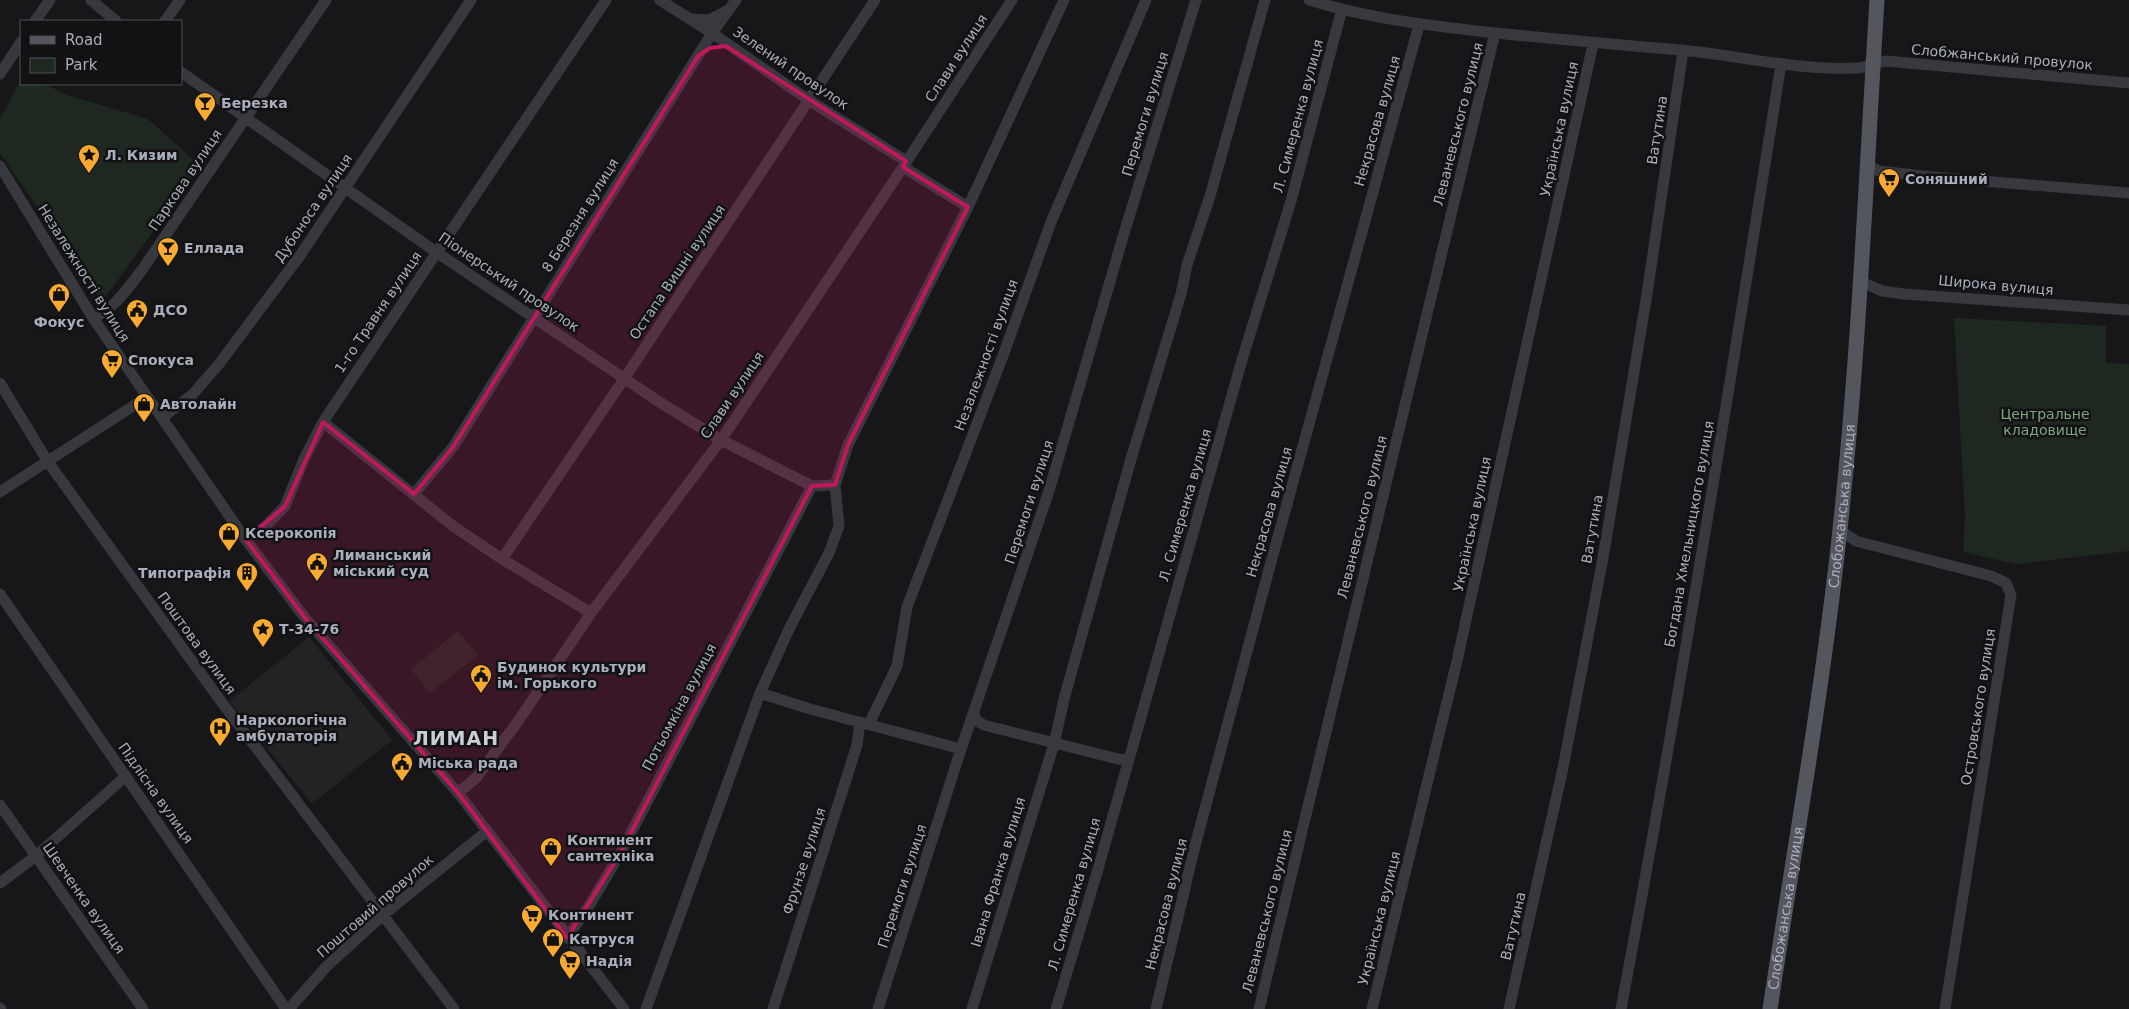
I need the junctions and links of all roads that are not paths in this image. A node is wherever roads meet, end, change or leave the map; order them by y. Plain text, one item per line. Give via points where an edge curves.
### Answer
1 (50, 0) edge
2 (90, 0) edge
3 (180, 0) edge
4 (326, 0) edge
5 (471, 0) edge
6 (606, 0) edge
7 (660, 0) edge
8 (875, 0) edge
9 (1012, 0) edge
10 (1064, 0) edge
11 (1146, 0) edge
12 (1196, 0) edge
13 (1265, 0) edge
14 (1309, 0) edge
15 (1877, 0) edge
16 (733, 4) edge
17 (1342, 9) junction
18 (689, 19) junction
19 (36, 20) edge
20 (115, 20) edge
21 (166, 20) edge
22 (1419, 25) junction
23 (1495, 33) junction
24 (712, 34) junction
25 (20, 44) edge
26 (1594, 44) junction
27 (735, 50) junction
28 (1683, 51) junction
29 (698, 56) junction
30 (1873, 63) junction
31 (1781, 64) junction
32 (182, 73) edge
33 (0, 74) edge
34 (2129, 83) edge
35 (810, 101) junction
36 (246, 117) junction
37 (904, 164) junction
38 (0, 166) edge
39 (1869, 166) junction
40 (346, 187) junction
41 (2129, 193) edge
42 (968, 207) junction
43 (436, 252) junction
44 (1862, 282) junction
45 (2129, 310) edge
46 (533, 316) junction
47 (94, 318) junction
48 (624, 378) junction
49 (0, 383) edge
50 (147, 397) junction
51 (162, 418) junction
52 (323, 422) junction
53 (721, 440) junction
54 (48, 462) junction
55 (835, 485) junction
56 (812, 486) junction
57 (0, 492) edge
58 (414, 494) junction
59 (1840, 530) junction
60 (246, 540) junction
61 (502, 558) junction
62 (0, 594) edge
63 (591, 613) junction
64 (760, 693) junction
65 (974, 715) junction
66 (864, 723) junction
67 (1054, 744) junction
68 (961, 749) junction
69 (1128, 760) junction
70 (126, 776) junction
71 (458, 793) junction
72 (0, 805) edge
73 (486, 832) junction
74 (36, 856) junction
75 (0, 883) edge
76 (384, 915) junction
77 (567, 938) junction
78 (143, 1009) edge
79 (288, 1009) edge
80 (454, 1009) edge
81 (624, 1009) edge
82 (646, 1009) edge
83 (773, 1009) edge
84 (878, 1009) edge
85 (972, 1009) edge
86 (1056, 1009) edge
87 (1156, 1009) edge
88 (1258, 1009) edge
89 (1372, 1009) edge
90 (1509, 1009) edge
91 (1621, 1009) edge
92 (1770, 1009) edge
93 (1945, 1009) edge

1 - 19 street
2 - 20 street
3 - 21 street
4 - 36 street, Паркова вулиця
5 - 40 street, Дубоноса вулиця
6 - 43 street, 1-го Травня вулиця
7 - 18 street, Зелений провулок
8 - 35 street, Остапа Вишні вулиця
9 - 37 street, Слави вулиця
10 - 42 street
11 - 66 street, Незалежності вулиця via 1051,222 907,606 897,666
12 - 65 street, Перемоги вулиця via 1125,230 1050,491
13 - 67 street, Івана Франка вулиця via 1131,459
14 - 17 street, Слобжанський провулок
15 - 30 main road, Слобожанська вулиця
16 - 18 street via 709,20
16 - 24 street, 8 Березня вулиця
17 - 22 street, Слобжанський провулок
17 - 69 street, Л. Симеренка вулиця via 1290,201
18 - 24 street, Зелений провулок
22 - 23 street, Слобжанський провулок
22 - 87 street, Некрасова вулиця via 1195,846
23 - 26 street, Слобжанський провулок
23 - 88 street, Леваневського вулиця
24 - 27 street, Зелений провулок
24 - 29 street, 8 Березня вулиця
25 - 33 street
26 - 28 street, Слобжанський провулок
26 - 89 street, Українська вулиця via 1457,661
27 - 29 street via 715,46
27 - 35 street, Зелений провулок
28 - 31 street, Слобжанський провулок
28 - 90 street, Ватутина via 1603,558 1563,768
29 - 46 street, 8 Березня вулиця
30 - 31 street, Слобжанський провулок via 1859,68
30 - 34 street, Слобжанський провулок via 1886,61
30 - 39 main road, Слобожанська вулиця
31 - 91 street, Богдана Хмельницкого вулиця via 1682,672
32 - 36 street, Піонерський провулок
35 - 37 street, Зелений провулок
35 - 48 street, Остапа Вишні вулиця
36 - 40 street, Піонерський провулок
36 - 47 street, Паркова вулиця via 118,301
37 - 42 street, Зелений провулок
37 - 53 street, Слави вулиця
38 - 47 street, Незалежності вулиця
39 - 41 street via 1879,171 1922,176
39 - 44 main road, Слобожанська вулиця
40 - 43 street, Піонерський провулок
40 - 51 street, Дубоноса вулиця via 299,257 219,364 193,394
42 - 55 street via 848,445
43 - 46 street, Піонерський провулок
43 - 52 street, 1-го Травня вулиця
44 - 45 street, Широка вулиця via 1890,292
44 - 59 main road, Слобожанська вулиця
46 - 48 street, Піонерський провулок
46 - 58 street, 8 Березня вулиця via 452,447
47 - 50 street, Незалежності вулиця
48 - 53 street, Піонерський провулок
48 - 61 street, Остапа Вишні вулиця
49 - 54 street, Поштова вулиця
50 - 51 street, Незалежності вулиця
50 - 54 street
51 - 60 street, Незалежності вулиця
52 - 58 street
52 - 60 street, 1-го Травня вулиця via 285,506 266,526
53 - 56 street, Піонерський провулок
53 - 63 street, Слави вулиця
54 - 57 street
54 - 76 street, Поштова вулиця via 254,746
55 - 56 street, Піонерський провулок
55 - 64 street via 839,526 829,553
56 - 77 street, Потьомкіна вулиця via 620,854
58 - 61 street via 453,526
59 - 92 main road, Слобожанська вулиця
59 - 93 street, Островського вулиця via 1856,541 1991,576 2006,583 2011,595
60 - 71 street, Незалежності вулиця via 305,618
61 - 63 street
62 - 70 street, Підлісна вулиця
63 - 71 street, Слави вулиця via 519,720 476,778
64 - 66 street
64 - 82 street
65 - 67 street via 984,725
65 - 68 street, Перемоги вулиця
66 - 68 street
66 - 83 street, Фрунзе вулиця
67 - 69 street
67 - 85 street, Івана Франка вулиця
68 - 84 street, Перемоги вулиця
69 - 86 street, Л. Симеренка вулиця
70 - 74 street
70 - 79 street, Підлісна вулиця
71 - 73 street, Незалежності вулиця
72 - 74 street, Шевченка вулиця
73 - 76 street, Поштовий провулок
73 - 77 street, Незалежності вулиця
74 - 75 street
74 - 78 street, Шевченка вулиця
76 - 79 street, Поштовий провулок via 326,967
76 - 80 street, Поштова вулиця
77 - 81 street, Незалежності вулиця

